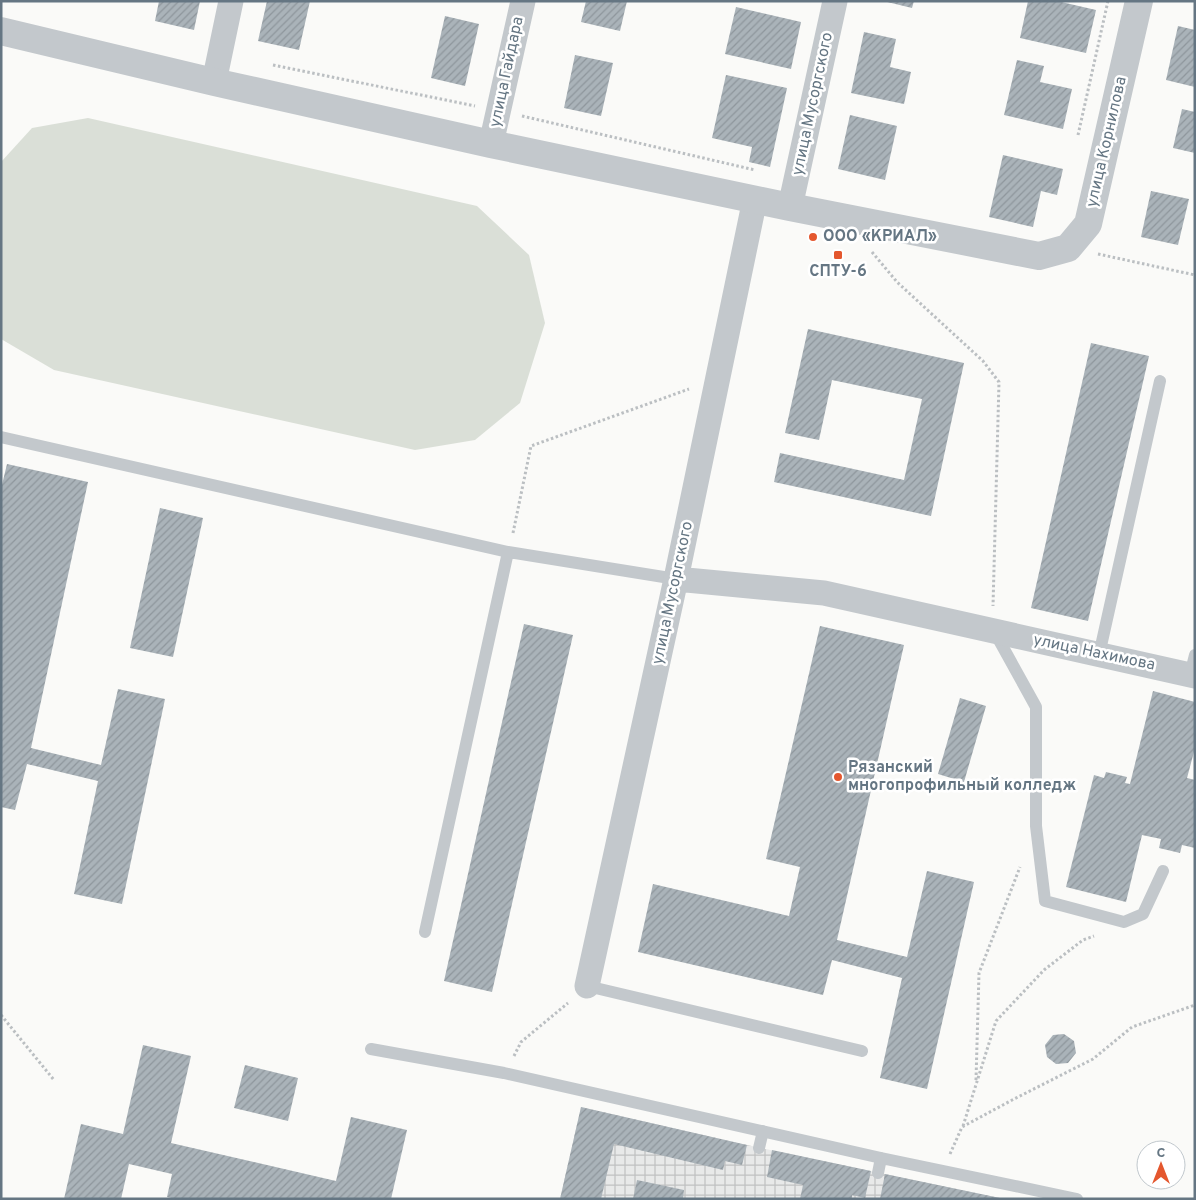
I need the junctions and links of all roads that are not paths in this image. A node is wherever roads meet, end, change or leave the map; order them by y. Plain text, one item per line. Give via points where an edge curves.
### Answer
1 (232, 1) edge
2 (523, 1) edge
3 (835, 1) edge
4 (1139, 1) edge
5 (1, 31) edge
6 (214, 82) junction
7 (491, 144) junction
8 (755, 199) junction
9 (790, 207) junction
10 (1160, 382) dead end
11 (1, 437) edge
12 (508, 552) junction
13 (676, 580) junction
14 (994, 631) junction
15 (1099, 654) junction
16 (1193, 669) edge
17 (1164, 871) dead end
18 (425, 932) dead end
19 (588, 986) joint
20 (371, 1049) dead end
21 (862, 1052) dead end
22 (763, 1131) junction
23 (759, 1148) dead end
24 (881, 1158) junction
25 (878, 1173) dead end
26 (1077, 1199) edge

1 - 6 street
2 - 7 street, улица Гайдара
3 - 9 street, улица Мусоргского
4 - 9 street, улица Корнилова via 1088,224 1068,248 1039,256
5 - 6 street
6 - 7 street
7 - 8 street
8 - 9 street
8 - 13 street, улица Мусоргского
10 - 15 lane
11 - 12 lane
12 - 13 lane
12 - 18 lane
13 - 14 street, улица Нахимова via 824,594
13 - 19 street, улица Мусоргского
14 - 15 street, улица Нахимова
14 - 17 lane via 1036,707 1036,826 1045,901 1124,922 1143,914
15 - 16 street, улица Нахимова
19 - 21 lane
20 - 22 lane via 504,1073
22 - 23 lane
22 - 24 lane
24 - 25 lane
24 - 26 lane

